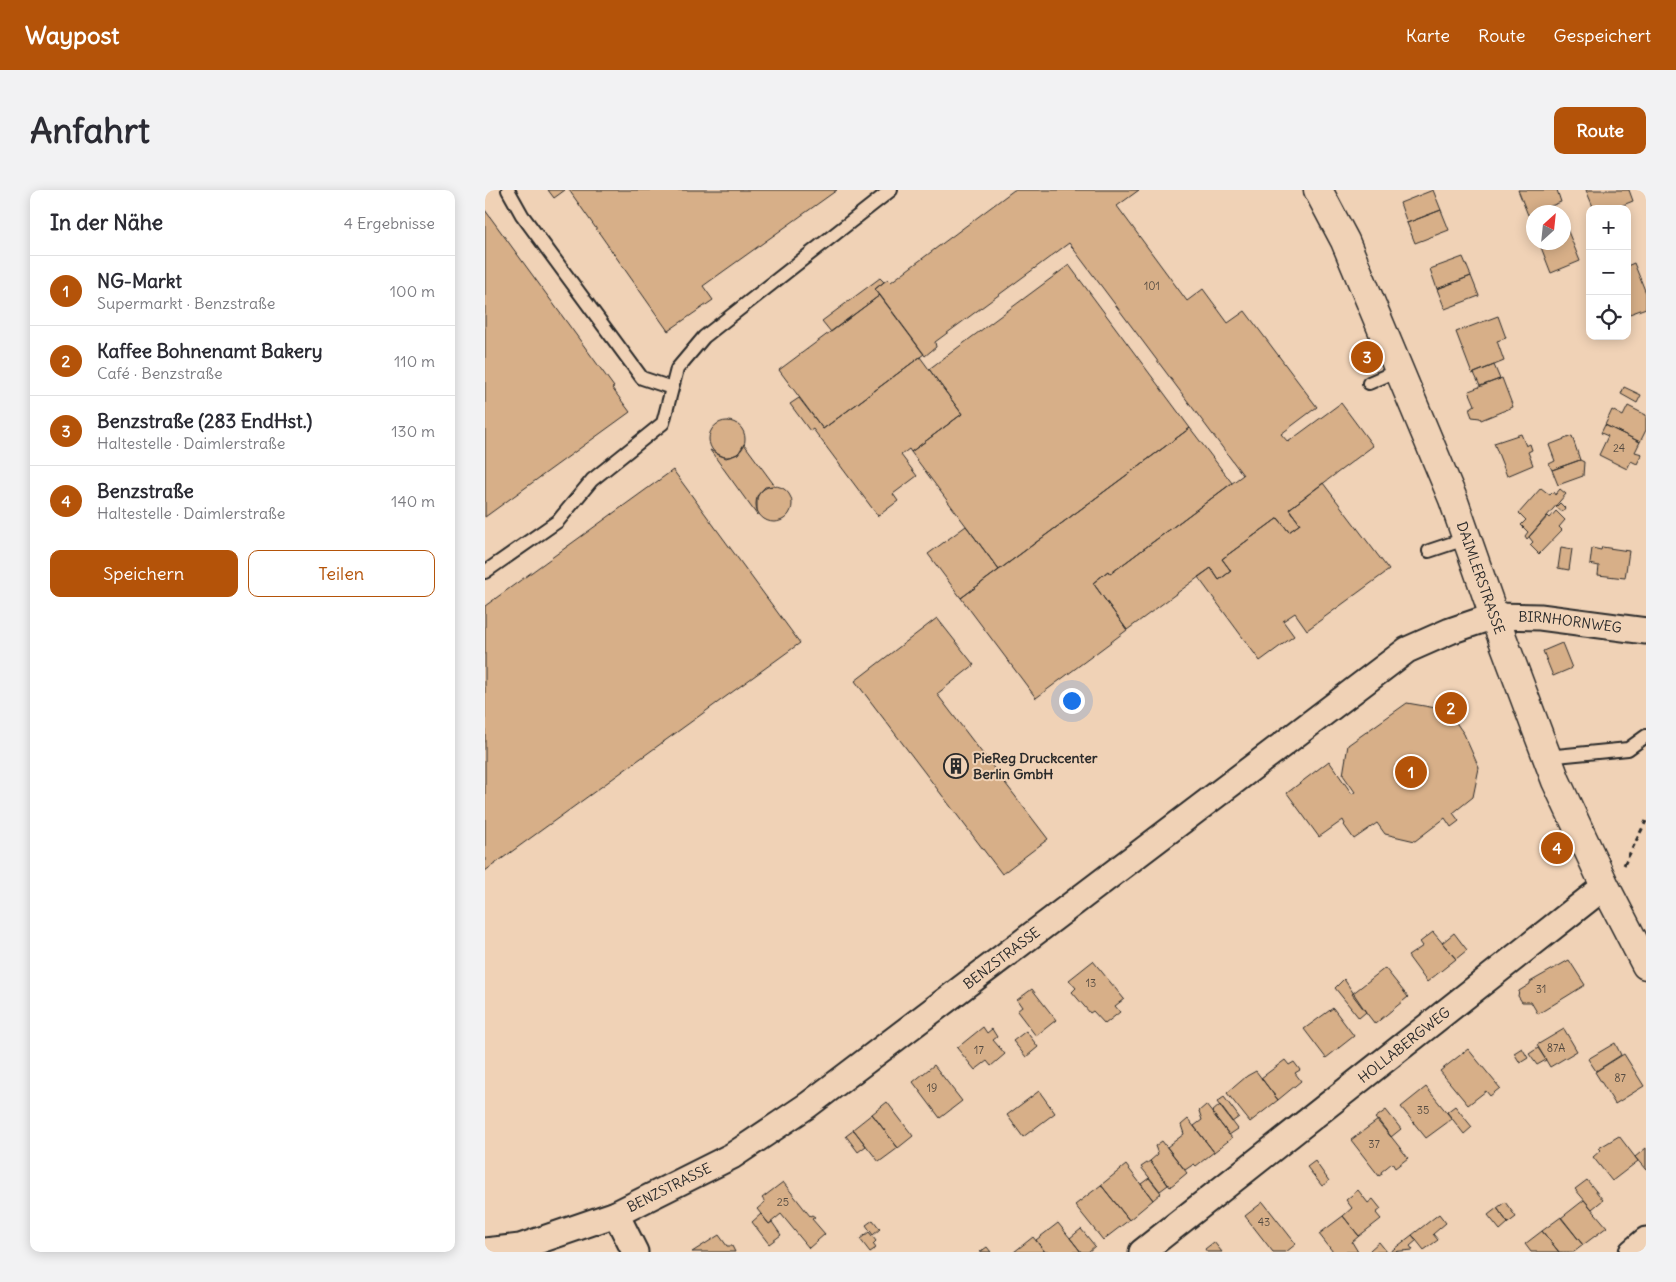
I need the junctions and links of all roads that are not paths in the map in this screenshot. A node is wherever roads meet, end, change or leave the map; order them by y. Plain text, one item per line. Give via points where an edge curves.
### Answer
1 (508, 190) edge
2 (891, 190) edge
3 (1318, 190) edge
4 (1399, 370) junction
5 (1369, 383) dead end
6 (672, 388) junction
7 (1468, 538) junction
8 (1429, 551) dead end
9 (485, 572) edge
10 (1494, 616) junction
11 (1646, 631) edge
12 (1646, 736) edge
13 (1546, 757) junction
14 (1605, 886) junction
15 (1646, 965) edge
16 (616, 1214) junction
17 (1646, 1240) edge
18 (485, 1251) edge
19 (635, 1252) edge
20 (1143, 1252) edge
21 (1631, 1252) edge

1 - 6 lane via 522,215 642,378
2 - 6 lane via 704,337 677,369
3 - 4 street, DAIMLERSTRASSE via 1345,241
4 - 5 lane
4 - 7 street, DAIMLERSTRASSE
6 - 9 lane via 663,423 592,480 558,521
7 - 8 lane
7 - 10 street, DAIMLERSTRASSE
10 - 11 street, BIRNHORNWEG via 1540,617
10 - 13 street, DAIMLERSTRASSE
10 - 16 street, BENZSTRASSE via 1450,631 1390,661 808,1105 732,1156
12 - 13 lane via 1628,749
13 - 14 street, DAIMLERSTRASSE
14 - 15 street, DAIMLERSTRASSE
14 - 20 street, HOLLABERGWEG
16 - 18 street, BENZSTRASSE via 520,1247
16 - 19 street
17 - 21 street

